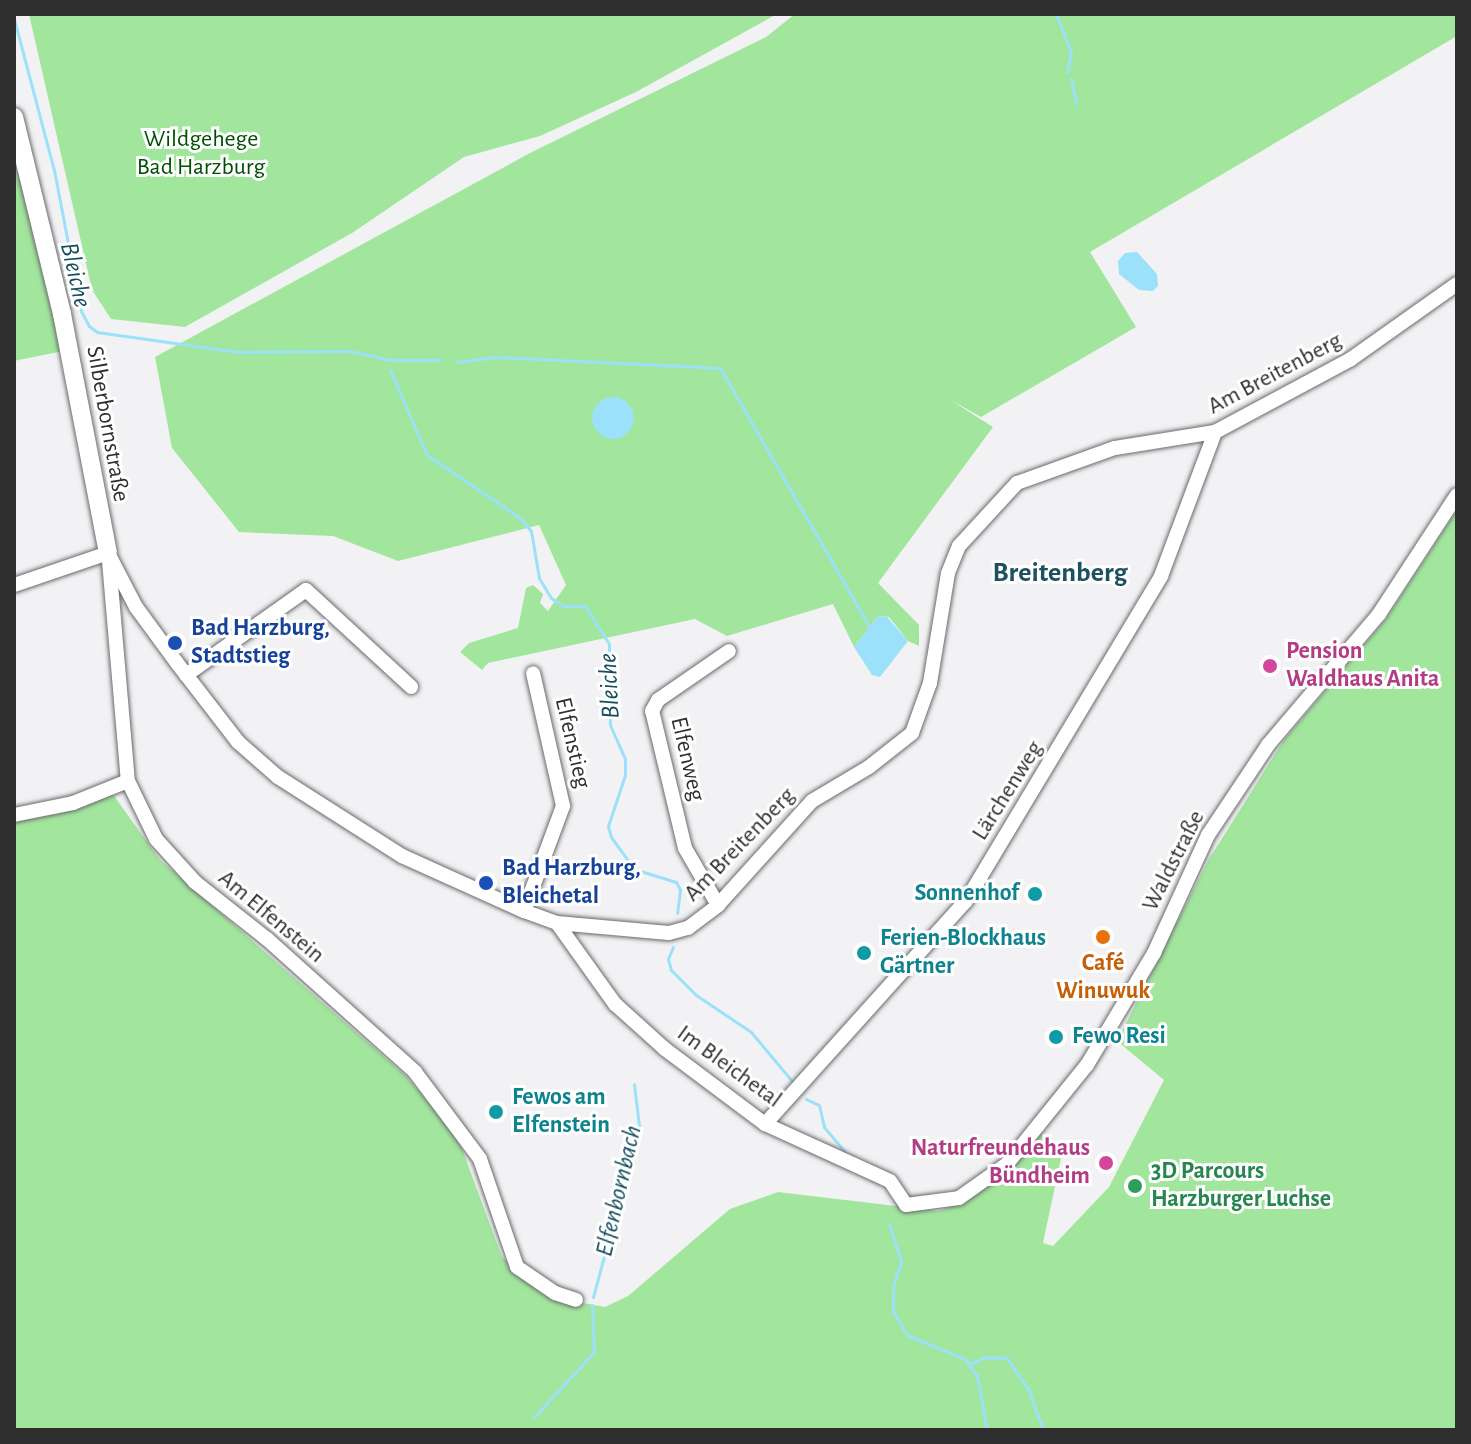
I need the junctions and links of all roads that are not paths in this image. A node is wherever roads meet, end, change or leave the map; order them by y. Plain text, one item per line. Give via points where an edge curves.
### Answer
1 (14, 117) edge
2 (1457, 284) edge
3 (1215, 432) junction
4 (1457, 495) edge
5 (108, 553) junction
6 (14, 585) edge
7 (729, 651) dead end
8 (533, 673) dead end
9 (186, 675) junction
10 (411, 687) dead end
11 (128, 781) junction
12 (14, 815) edge
13 (718, 905) junction
14 (524, 911) junction
15 (557, 923) junction
16 (765, 1124) junction
17 (906, 1205) joint
18 (576, 1300) dead end

1 - 5 street, Silberbornstraße via 62,314
2 - 3 street, Am Breitenberg via 1351,359
3 - 13 street, Am Breitenberg via 1115,448 1017,483 959,546 948,573 930,683 912,733 812,801
3 - 16 street, Lärchenweg via 1161,576 966,901
4 - 17 street, Waldstraße via 1379,614 1268,745 1208,835 1154,953 1087,1065 1007,1164 977,1187 938,1204
5 - 6 street
5 - 9 street, Am Breitenberg via 136,607
5 - 11 street, Am Elfenstein
7 - 13 street, Elfenweg via 658,700 652,711 685,848
8 - 14 street, Elfenstieg via 563,806
9 - 10 street via 306,590
9 - 14 street, Am Breitenberg via 238,742 278,777 402,856
11 - 12 street via 73,803
11 - 18 street, Am Elfenstein via 167,856 415,1072 480,1159 517,1267 555,1293
13 - 15 street, Am Breitenberg via 688,928 669,933
14 - 15 street, Am Breitenberg
15 - 16 street, Im Bleichetal via 615,1004
16 - 17 street, Im Bleichetal via 890,1181

